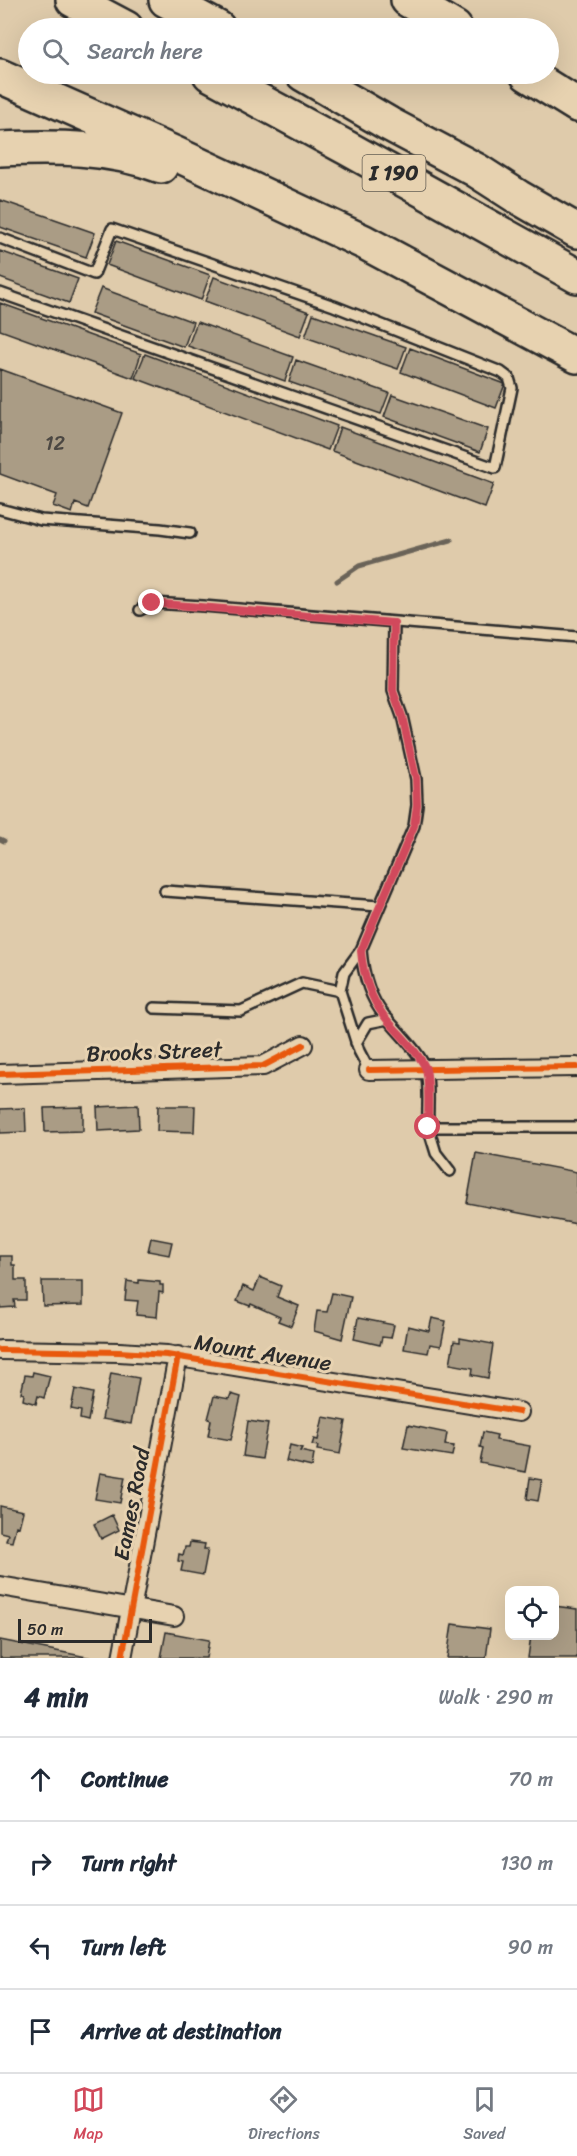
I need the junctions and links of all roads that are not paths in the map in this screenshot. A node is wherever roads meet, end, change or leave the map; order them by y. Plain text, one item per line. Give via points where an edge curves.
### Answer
1 (73, 0) edge
2 (166, 0) edge
3 (408, 0) edge
4 (107, 18) edge
5 (199, 18) edge
6 (438, 18) edge
7 (0, 76) edge
8 (228, 84) edge
9 (320, 84) edge
10 (543, 84) edge
11 (577, 105) edge
12 (0, 149) edge
13 (275, 199) junction
14 (577, 231) edge
15 (0, 238) edge
16 (577, 276) edge
17 (0, 293) edge
18 (570, 351) edge
19 (0, 509) edge
20 (190, 533) dead end
21 (140, 610) dead end
22 (394, 623) junction
23 (577, 637) edge
24 (165, 891) dead end
25 (379, 906) junction
26 (361, 951) junction
27 (340, 991) junction
28 (154, 1008) dead end
29 (388, 1020) junction
30 (356, 1042) junction
31 (303, 1045) dead end
32 (577, 1067) edge
33 (426, 1069) junction
34 (369, 1070) joint
35 (0, 1074) edge
36 (428, 1127) junction
37 (577, 1127) edge
38 (450, 1171) dead end
39 (0, 1350) edge
40 (178, 1356) junction
41 (519, 1412) dead end
42 (0, 1586) edge
43 (130, 1608) junction
44 (174, 1616) dead end
45 (122, 1658) edge

1 - 4 highway
2 - 5 highway
3 - 6 highway
7 - 13 highway
8 - 16 highway, I 190
9 - 14 highway, I 190
10 - 11 highway
12 - 13 highway via 84,149 125,154 226,193
13 - 18 highway
15 - 17 lane via 94,274 112,229 334,306 501,372 509,378 512,388 495,468
19 - 20 lane via 41,520
21 - 22 lane via 152,603
22 - 23 lane
22 - 25 lane via 393,691 416,778 417,805 414,826
24 - 25 lane
25 - 26 lane
26 - 27 lane via 344,973
26 - 29 lane via 371,994
27 - 28 lane via 302,984 241,1011
27 - 30 lane
29 - 30 lane via 368,1023
29 - 33 lane
30 - 34 lane
31 - 35 street, Brooks Street via 263,1066
32 - 33 street
33 - 34 street
33 - 36 lane
36 - 37 lane
36 - 38 lane via 436,1154
39 - 40 street, Mount Avenue
40 - 41 street, Mount Avenue
40 - 43 street, Eames Road
42 - 43 street
43 - 44 street
43 - 45 street, Eames Road

